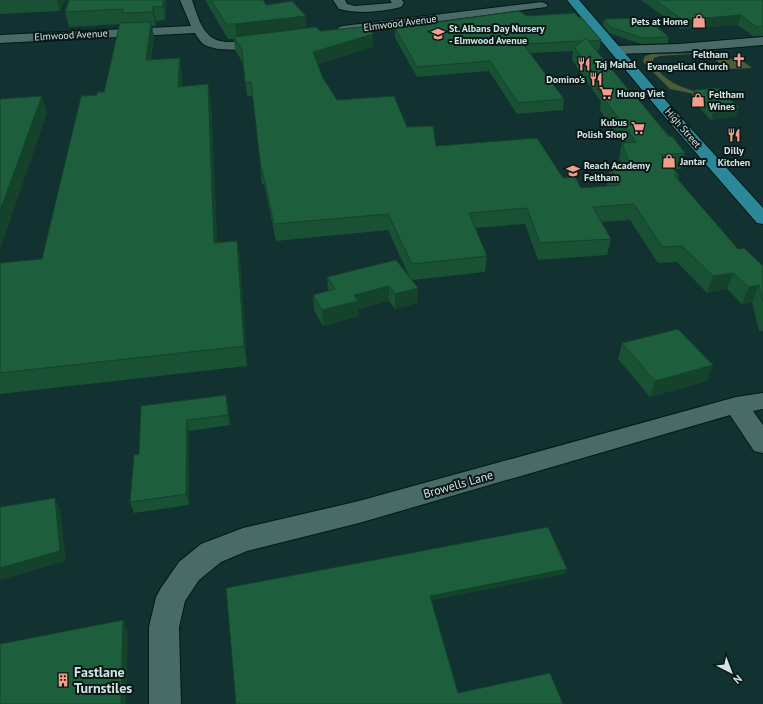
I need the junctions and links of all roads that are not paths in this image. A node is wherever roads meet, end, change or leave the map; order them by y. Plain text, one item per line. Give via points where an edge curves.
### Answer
1 (186, 0) edge
2 (339, 0) edge
3 (396, 0) edge
4 (573, 0) edge
5 (499, 5) edge
6 (542, 5) dead end
7 (375, 8) junction
8 (385, 24) junction
9 (198, 29) junction
10 (329, 32) edge
11 (0, 39) edge
12 (279, 40) edge
13 (763, 41) edge
14 (616, 50) junction
15 (763, 219) edge
16 (763, 401) edge
17 (736, 405) junction
18 (763, 444) edge
19 (165, 704) edge

1 - 9 street
2 - 7 street via 343,7 349,9
3 - 7 street via 397,5
4 - 14 main road, High Street
5 - 6 street, Elmwood Avenue
5 - 8 street, Elmwood Avenue
7 - 8 street
8 - 10 street, Elmwood Avenue
9 - 11 street, Elmwood Avenue
9 - 12 street via 208,41 216,44 237,45
13 - 14 street
14 - 15 main road, High Street
16 - 17 street, Browells Lane
17 - 18 street
17 - 19 street, Browells Lane via 359,512 244,540 211,553 189,571 171,597 164,627

